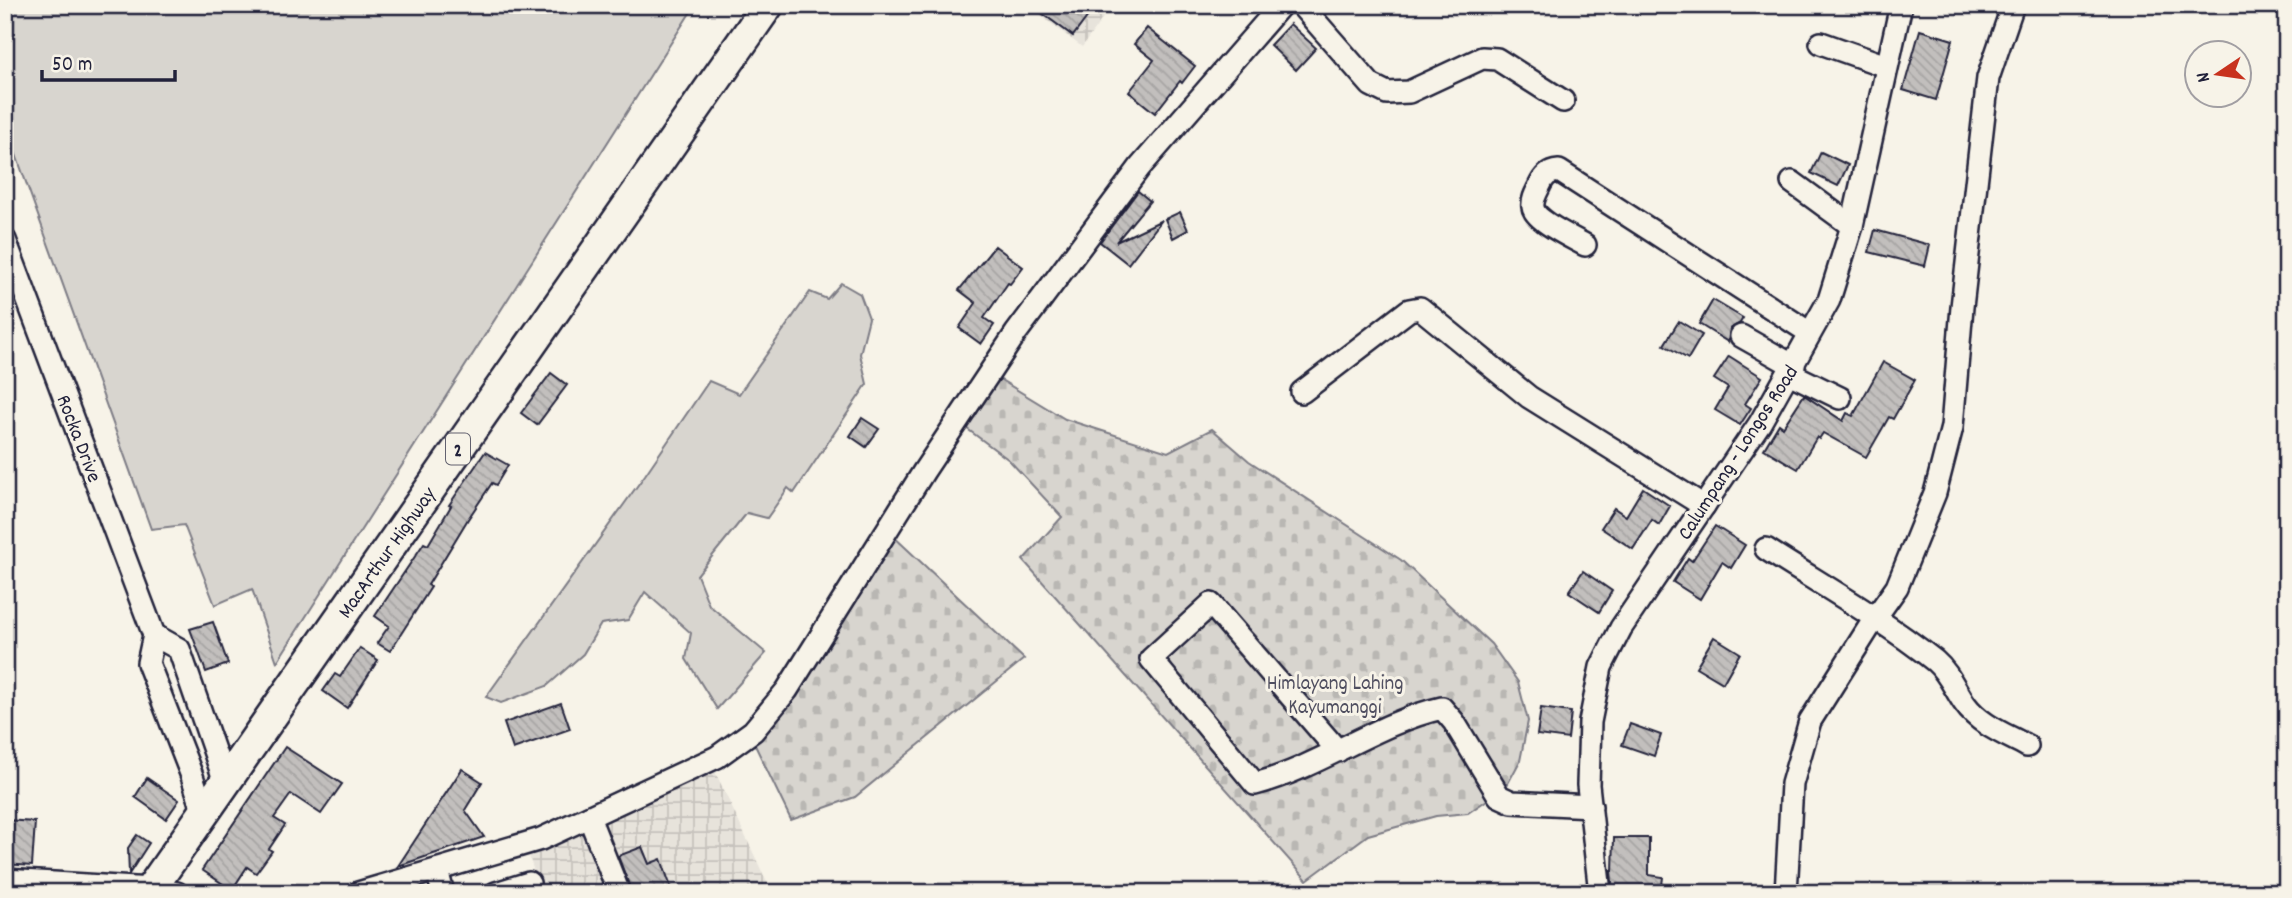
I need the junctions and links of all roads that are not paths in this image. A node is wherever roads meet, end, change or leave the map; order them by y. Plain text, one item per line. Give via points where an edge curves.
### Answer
1 (768, 5) edge
2 (1281, 5) edge
3 (1301, 5) edge
4 (1901, 5) edge
5 (2013, 5) edge
6 (1821, 43) dead end
7 (1886, 66) junction
8 (1563, 101) dead end
9 (1792, 182) dead end
10 (1852, 226) junction
11 (1585, 245) dead end
12 (7, 250) edge
13 (14, 288) edge
14 (1810, 333) junction
15 (1741, 336) dead end
16 (1792, 370) junction
17 (1302, 392) dead end
18 (1840, 398) dead end
19 (1704, 506) junction
20 (1766, 549) dead end
21 (1874, 618) junction
22 (154, 635) junction
23 (2027, 746) dead end
24 (1338, 751) junction
25 (225, 782) junction
26 (1591, 806) junction
27 (204, 813) junction
28 (589, 817) junction
29 (437, 870) junction
30 (5, 880) edge
31 (528, 883) dead end
32 (159, 891) edge
33 (358, 893) edge
34 (443, 893) edge
35 (496, 893) edge
36 (620, 893) edge
37 (1600, 893) edge
38 (1786, 893) edge

1 - 25 highway, MacArthur Highway / 2
2 - 28 street via 1140,167 1016,333 787,690 752,731 717,757
3 - 8 street via 1371,85 1387,93 1409,92 1482,58 1497,59
4 - 7 street, Calumpang - Longos Road
5 - 21 street via 1988,78 1952,427 1931,505 1897,587
6 - 7 street
7 - 10 street, Calumpang - Longos Road
9 - 10 street
10 - 14 street, Calumpang - Longos Road via 1829,300
11 - 14 street via 1532,211 1544,177 1551,172 1559,171
12 - 13 street, Rocka Drive
13 - 22 street, Rocka Drive
14 - 16 street, Calumpang - Longos Road
15 - 16 street
16 - 18 street
16 - 19 street, Calumpang - Longos Road
17 - 19 street via 1409,310 1420,308 1529,397
19 - 26 street, Calumpang - Longos Road via 1621,628 1601,667 1590,722
20 - 21 street
21 - 23 street via 1936,662 1985,723
21 - 38 street via 1810,721 1792,784
22 - 25 street via 179,649
22 - 27 street, Rocka Drive via 148,663
24 - 24 street via 1211,604 1151,659 1255,784
24 - 26 street via 1416,714 1442,708 1499,796 1512,802
25 - 27 highway, MacArthur Highway / 2
26 - 37 street, Calumpang - Longos Road
27 - 32 highway, MacArthur Highway / 2
28 - 29 street via 541,839
28 - 36 street
29 - 33 street
29 - 34 street
30 - 32 street
31 - 35 street

